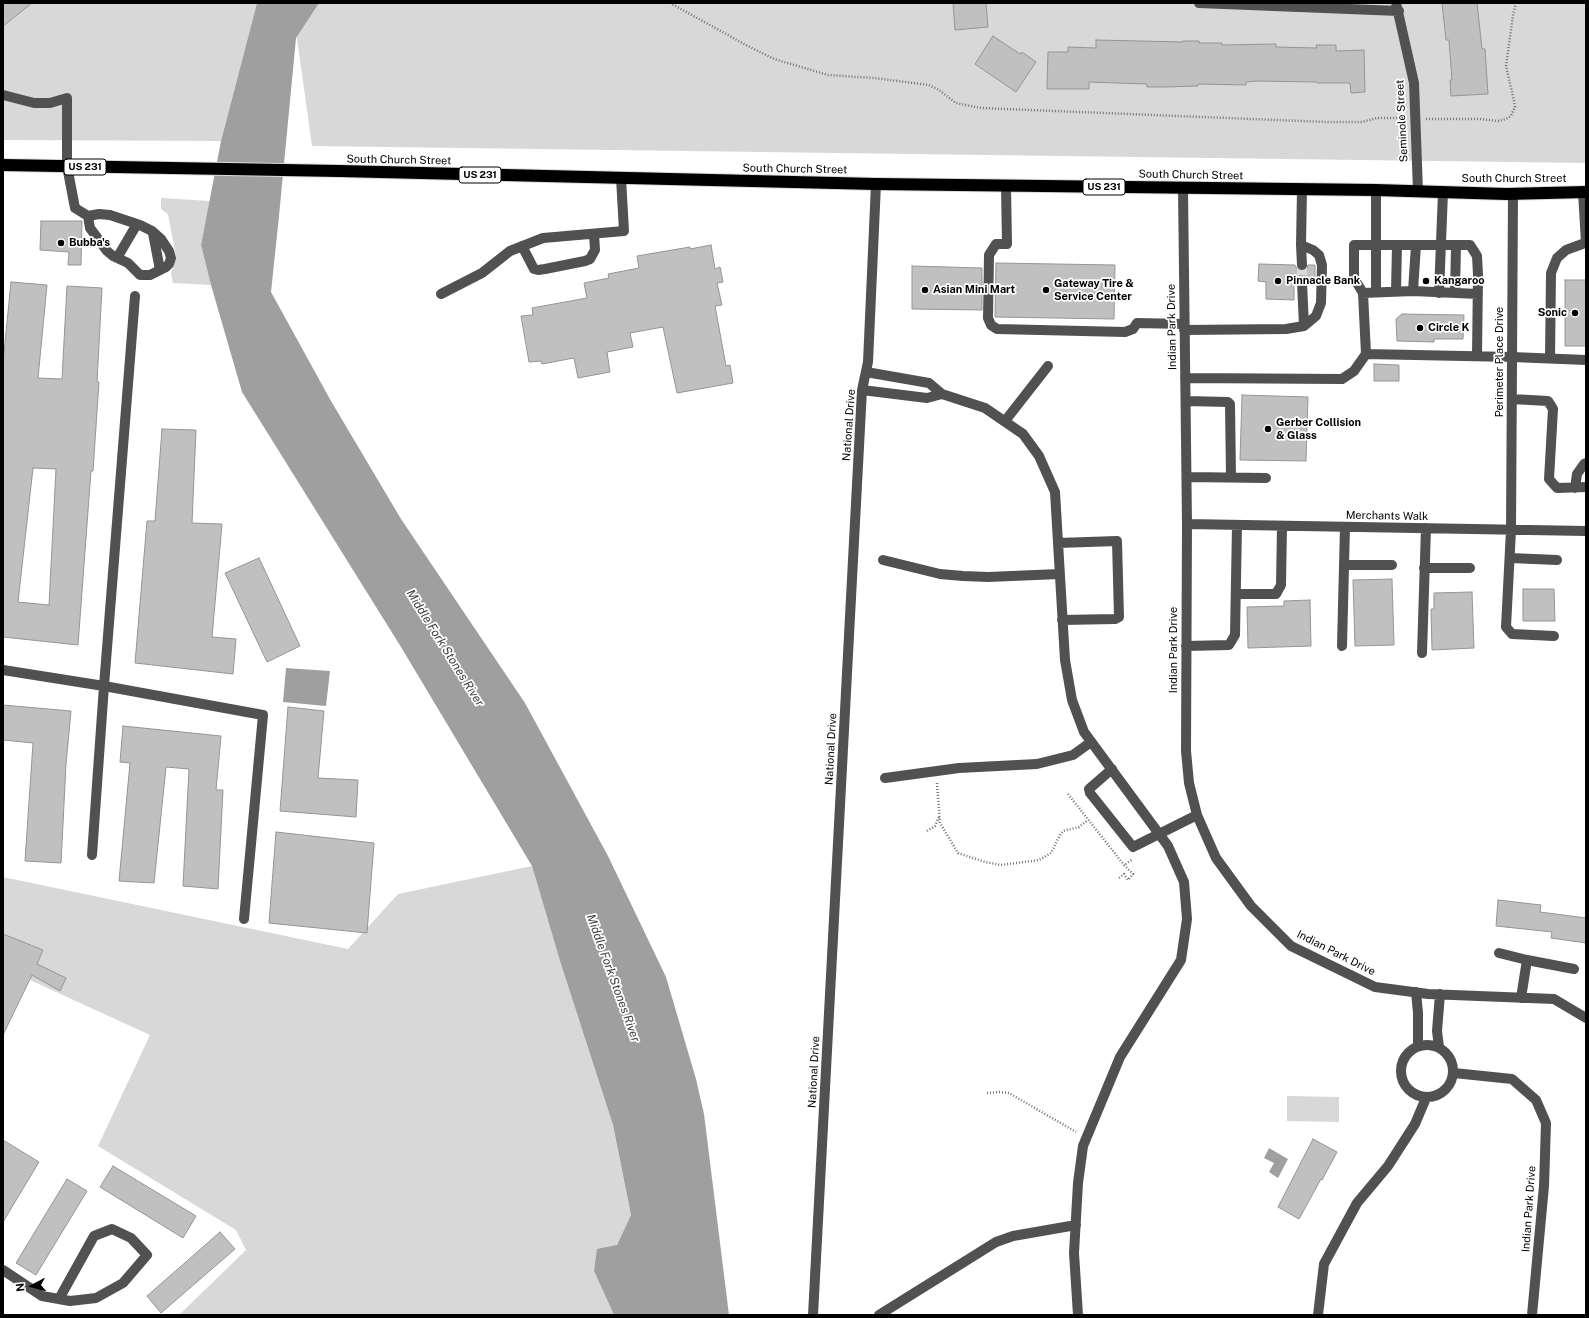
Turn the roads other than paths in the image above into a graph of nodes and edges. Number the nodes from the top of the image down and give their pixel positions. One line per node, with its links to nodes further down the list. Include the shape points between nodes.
1 (1199, 3): 2 (street)
2 (1398, 7): 12 (street, Seminole Street, via 1414,83)
3 (3, 95): 5 (street, via 34,103 50,103 67,98)
4 (3, 165): 5 (highway, South Church Street / US 231)
5 (67, 166): 6 (highway, South Church Street / US 231); 16 (street, via 75,208)
6 (621, 178): 7 (highway, South Church Street / US 231); 18 (street, via 624,231)
7 (876, 184): 8 (highway, South Church Street / US 231); 47 (street, National Drive)
8 (1006, 186): 9 (highway, South Church Street / US 231); 40 (street, via 1007,244 996,244 989,255 988,318 991,325 997,329 1125,332 1133,329 1137,323)
9 (1183, 188): 10 (highway, South Church Street / US 231); 40 (street, Indian Park Drive)
10 (1302, 189): 11 (highway, South Church Street / US 231); 20 (street)
11 (1376, 190): 12 (highway, South Church Street / US 231); 21 (street)
12 (1418, 191): 13 (highway, South Church Street / US 231)
13 (1443, 192): 15 (highway, South Church Street / US 231); 24 (street)
14 (1585, 192): 15 (highway, South Church Street / US 231); 19 (street)
15 (1513, 194): 43 (street, Perimeter Place Drive)
16 (88, 216): 17 (street, via 110,215); 27 (street, via 88,223 94,235 106,251)
17 (137, 224): 27 (street); 27 (street, via 161,239 170,256 169,264 150,275 140,275 128,263)
18 (594, 234): 26 (street, via 543,238); 26 (street, via 595,250 590,259 546,269 534,268)
19 (1586, 243): 44 (street, via 1566,250 1556,258 1551,273)
20 (1301, 245): 28 (street); 39 (street, via 1319,255 1322,265 1321,303 1316,316)
21 (1376, 245): 22 (street); 32 (street); 33 (street, via 1354,245 1354,278)
22 (1398, 245): 23 (street); 30 (street)
23 (1416, 245): 24 (street); 31 (street)
24 (1442, 245): 25 (street); 34 (street)
25 (1456, 245): 35 (street); 37 (street, via 1470,244 1477,256)
26 (522, 246): 36 (street, via 482,273)
27 (117, 258)
28 (1302, 265)
29 (1302, 282): 39 (street)
30 (1396, 291): 31 (street); 32 (street)
31 (1413, 291): 34 (street)
32 (1376, 292): 33 (street)
33 (1363, 293): 41 (street)
34 (1440, 293): 35 (street)
35 (1455, 293): 37 (street)
36 (441, 294)
37 (1478, 294): 42 (street)
38 (135, 296): 83 (street)
39 (1304, 326): 40 (street, via 1286,329)
40 (1184, 327): 48 (street, Indian Park Drive)
41 (1366, 354): 42 (street); 48 (street, via 1354,371 1342,379)
42 (1477, 356): 43 (street)
43 (1512, 357): 44 (street); 51 (street, Perimeter Place Drive)
44 (1550, 358): 45 (street)
45 (1586, 360)
46 (1048, 366): 53 (street)
47 (866, 372): 49 (street, National Drive); 50 (street, via 929,383)
48 (1185, 378): 52 (street, Indian Park Drive)
49 (862, 390): 50 (street, via 927,398); 105 (street, National Drive)
50 (942, 394): 53 (street, via 985,408)
51 (1512, 399): 59 (street, via 1548,401 1553,409 1549,479 1557,488); 65 (street, Perimeter Place Drive)
52 (1186, 401): 55 (street, Indian Park Drive); 56 (street, via 1230,404)
53 (1005, 422): 67 (street, via 1023,434 1039,456 1055,492)
54 (1586, 464): 59 (street, via 1577,474)
55 (1187, 477): 56 (street); 60 (street, Indian Park Drive)
56 (1231, 477): 57 (street)
57 (1266, 478)
58 (1586, 487): 59 (street)
59 (1575, 488)
60 (1187, 524): 61 (street, Merchants Walk); 79 (street, Indian Park Drive)
61 (1237, 525): 62 (street, Merchants Walk); 76 (street)
62 (1282, 526): 63 (street, Merchants Walk); 76 (street, via 1281,585 1276,594)
63 (1345, 527): 64 (street, Merchants Walk); 71 (street)
64 (1426, 528): 65 (street, Merchants Walk); 73 (street)
65 (1511, 530): 66 (street, Merchants Walk); 68 (street, Perimeter Place Drive)
66 (1586, 531)
67 (1058, 543): 75 (street); 77 (street, via 1117,541 1119,617)
68 (1510, 558): 70 (street); 78 (street, Perimeter Place Drive, via 1506,627 1512,634)
69 (883, 560): 75 (street, via 940,574 963,576)
70 (1557, 560)
71 (1344, 565): 72 (street); 80 (street)
72 (1392, 565)
73 (1424, 568): 74 (street); 81 (street)
74 (1470, 568)
75 (1059, 574): 77 (street)
76 (1236, 594): 79 (street, via 1235,635 1229,645)
77 (1062, 620): 84 (street, via 1064,660 1072,700 1084,732)
78 (1554, 636)
79 (1186, 646): 87 (street, Indian Park Drive, via 1186,751 1189,783)
80 (1342, 646)
81 (1422, 653)
82 (3, 670): 83 (street)
83 (104, 686): 89 (street); 90 (street, via 262,715)
84 (1091, 742): 85 (street); 86 (street, via 1073,755 1037,764 959,768)
85 (1112, 769): 88 (street); 88 (street, via 1089,789 1090,793 1133,847)
86 (885, 778)
87 (1197, 815): 88 (street); 94 (street, Indian Park Drive, via 1216,858 1251,906 1292,946 1375,987)
88 (1159, 833): 102 (street, via 1168,846 1184,882 1186,919 1181,960 1120,1057 1083,1146)
89 (92, 855)
90 (244, 920)
91 (1499, 953): 92 (street)
92 (1527, 960): 93 (street); 96 (street)
93 (1574, 969)
94 (1416, 992): 95 (street, Indian Park Drive); 98 (street)
95 (1440, 994): 96 (street, Indian Park Drive); 99 (street)
96 (1521, 998): 97 (street, Indian Park Drive, via 1554,1000)
97 (1586, 1018)
98 (1418, 1046): 99 (street, via 1428,1044); 101 (street, via 1403,1060 1402,1080 1408,1089)
99 (1439, 1047): 100 (street, via 1450,1058)
100 (1454, 1073): 101 (street, via 1445,1091); 109 (street, Indian Park Drive, via 1512,1079 1536,1100 1546,1123 1544,1186)
101 (1426, 1098): 108 (street, via 1415,1124 1388,1166 1357,1203 1324,1264)
102 (1076, 1225): 106 (street, via 1013,1236 996,1242); 107 (street, via 1074,1253)
103 (3, 1270): 104 (street, via 42,1296)
104 (59, 1299): 104 (street, via 70,1301 96,1298 123,1283 147,1255 130,1238 112,1229 94,1236)
105 (813, 1315)
106 (879, 1315)
107 (1078, 1315)
108 (1318, 1315)
109 (1532, 1315)

